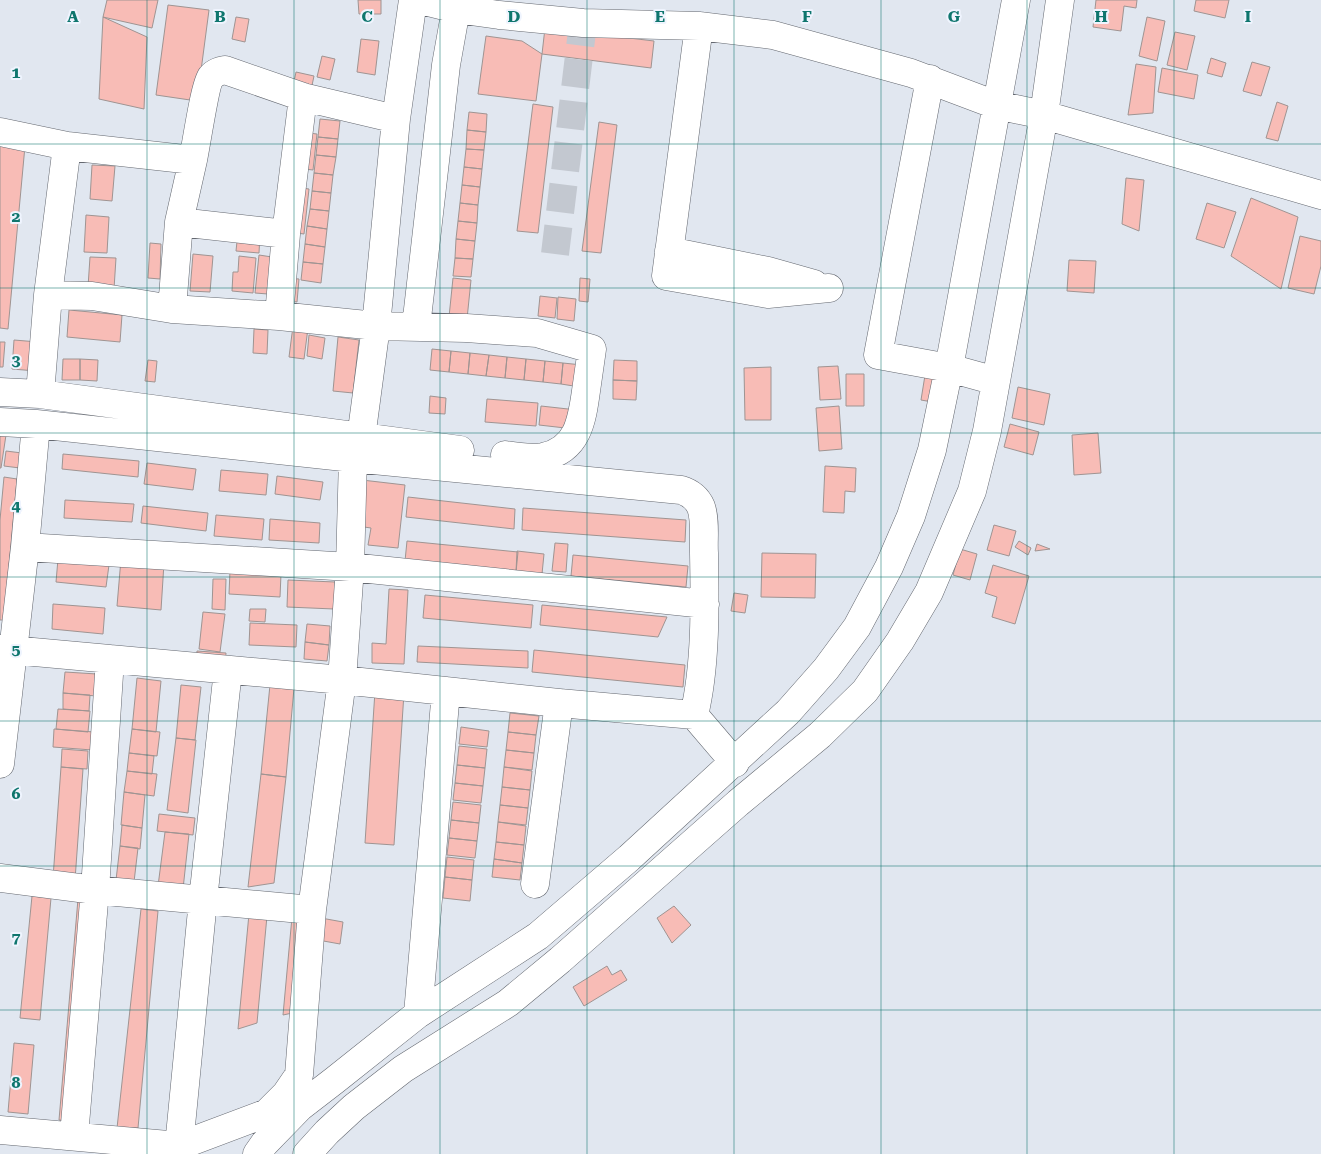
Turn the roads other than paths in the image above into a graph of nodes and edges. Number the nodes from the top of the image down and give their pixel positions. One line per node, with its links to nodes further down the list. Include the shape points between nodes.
1 (413, 0): 9 (street)
2 (420, 0): 5 (street)
3 (1016, 0): 11 (street)
4 (1060, 0): 11 (street)
5 (456, 10): 6 (street, via 574,22); 7 (street)
6 (699, 26): 8 (street, via 773,35); 19 (street)
7 (446, 65): 9 (street); 24 (street)
8 (930, 79): 11 (street); 25 (street, via 878,355)
9 (402, 90): 12 (street)
10 (303, 97): 12 (street); 15 (street, via 225,70 217,72 210,78 205,94); 18 (street)
11 (1020, 110): 16 (street); 25 (street); 25 (street)
12 (396, 119): 23 (street)
13 (0, 132): 14 (street)
14 (67, 146): 15 (street); 20 (street)
15 (193, 160): 17 (street)
16 (1321, 195)
17 (179, 222): 18 (street); 21 (street)
18 (286, 234): 22 (street)
19 (670, 251): 19 (street, via 666,276 768,294 829,288 768,271)
20 (48, 295): 21 (street, via 92,296); 27 (street)
21 (172, 309): 22 (street)
22 (279, 316): 23 (street)
23 (376, 326): 24 (street); 30 (street)
24 (416, 327): 30 (street, via 537,333 592,349 582,419 575,434 563,450 531,458)
25 (972, 374): 41 (street, via 932,450 911,516 857,627 826,670); 53 (street, via 987,431 972,491 929,592 865,691 820,735 508,1003 403,1069 354,1107)
26 (0, 392): 27 (street)
27 (40, 394): 30 (street)
28 (0, 422): 29 (street)
29 (36, 424): 30 (street); 31 (street)
30 (357, 448): 32 (street); 33 (street, via 687,492 694,496 701,508)
31 (25, 547): 32 (street); 34 (street)
32 (350, 567): 33 (street); 37 (street)
33 (705, 604): 40 (street)
34 (6, 650): 35 (street); 42 (street)
35 (110, 659): 36 (street); 45 (street)
36 (228, 670): 37 (street); 46 (street)
37 (342, 680): 38 (street); 47 (street)
38 (446, 691): 39 (street); 48 (street)
39 (559, 703): 40 (street); 44 (street)
40 (694, 715): 41 (street)
41 (735, 763): 48 (street, via 538,936)
42 (0, 764)
43 (0, 878): 45 (street)
44 (535, 884)
45 (95, 890): 46 (street); 50 (street)
46 (203, 900): 47 (street); 51 (street)
47 (312, 910): 51 (street, via 299,1075 267,1113)
48 (418, 1014): 52 (street, via 300,1107)
49 (0, 1130): 50 (street)
50 (74, 1136): 51 (street)
51 (179, 1146)
52 (256, 1154)
53 (306, 1154)

